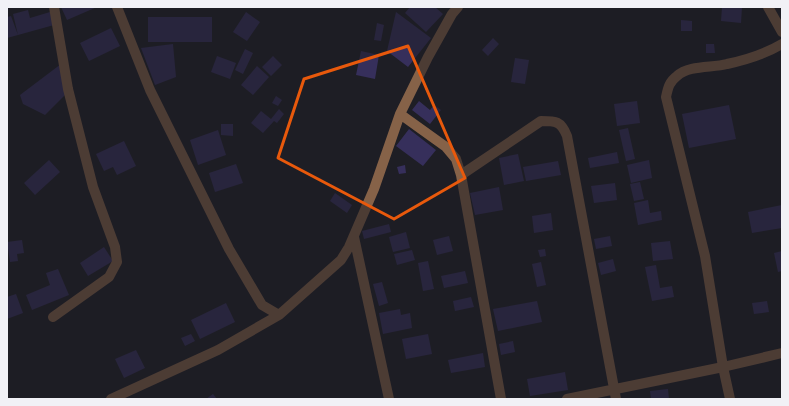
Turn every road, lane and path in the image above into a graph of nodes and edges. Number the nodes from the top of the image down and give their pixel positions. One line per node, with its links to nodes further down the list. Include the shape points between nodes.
1 (54, 7): 11 (street, via 68,89 93,187 118,262 109,277)
2 (118, 7): 10 (street, via 150,90 229,249 262,305)
3 (458, 7): 7 (street, via 428,57)
4 (768, 7): 5 (street)
5 (782, 32)
6 (782, 44): 13 (street, via 767,52 727,64 687,70 677,75 669,84 666,97 705,256)
7 (400, 114): 8 (street, via 446,147 456,159); 9 (street, via 374,190)
8 (461, 174): 14 (street, via 541,121 554,121 562,126 567,136); 17 (street)
9 (354, 237): 10 (street, via 342,260); 16 (street)
10 (279, 315): 15 (street, via 218,350)
11 (53, 317)
12 (782, 353): 13 (street)
13 (723, 367): 14 (street); 19 (street)
14 (615, 394): 18 (street)
15 (111, 399)
16 (389, 399)
17 (501, 399)
18 (567, 399)
19 (730, 399)

